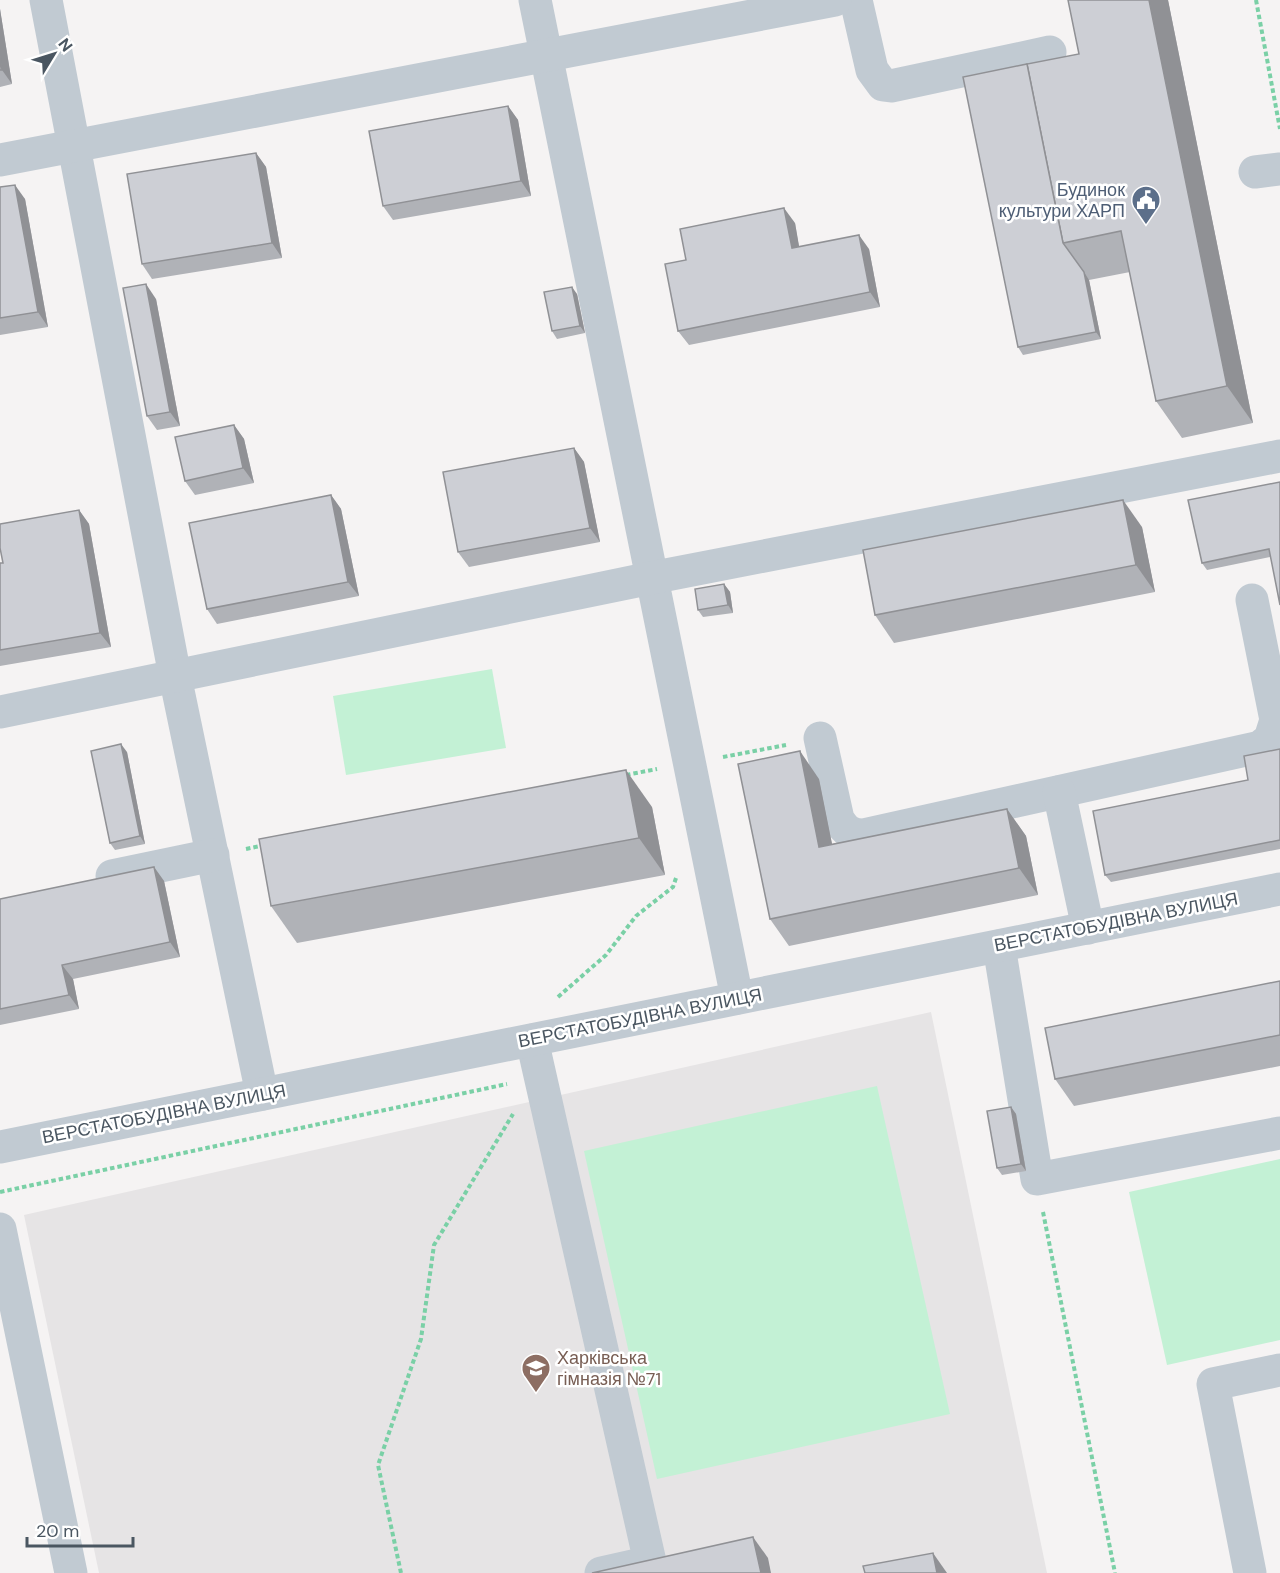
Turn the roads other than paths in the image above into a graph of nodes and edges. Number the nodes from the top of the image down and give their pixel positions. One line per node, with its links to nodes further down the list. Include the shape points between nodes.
1 (45, 0): 9 (street)
2 (536, 0): 18 (street)
3 (835, 0): 6 (street)
4 (856, 0): 5 (street, via 872,70 883,85)
5 (1050, 52)
6 (0, 160)
7 (1280, 456): 9 (street, via 661,576)
8 (1252, 600): 12 (street, via 1276,720 1270,739 1260,747)
9 (175, 676): 10 (street); 13 (street)
10 (0, 712)
11 (820, 738): 12 (street, via 838,819 854,835)
12 (1059, 792): 16 (street)
13 (213, 855): 14 (street); 20 (street)
14 (78, 883)
15 (1280, 889): 16 (street, ВЕРСТАТОБУДІВНА ВУЛИЦЯ)
16 (1088, 928): 17 (street, ВЕРСТАТОБУДІВНА ВУЛИЦЯ)
17 (999, 946): 18 (street, ВЕРСТАТОБУДІВНА ВУЛИЦЯ); 21 (street, via 1037,1179)
18 (737, 998): 19 (street, ВЕРСТАТОБУДІВНА ВУЛИЦЯ)
19 (532, 1040): 20 (street, ВЕРСТАТОБУДІВНА ВУЛИЦЯ); 26 (street, via 650,1562)
20 (262, 1094): 22 (street, ВЕРСТАТОБУДІВНА ВУЛИЦЯ)
21 (1280, 1133)
22 (0, 1147)
23 (0, 1229): 25 (street)
24 (1280, 1370): 27 (street, via 1214,1384)
25 (71, 1573)
26 (601, 1573)
27 (1251, 1573)

